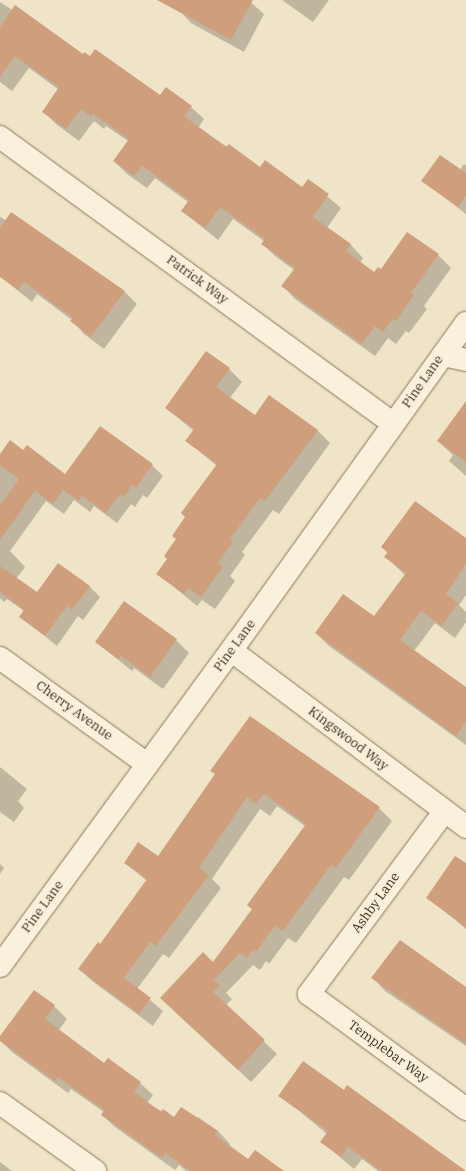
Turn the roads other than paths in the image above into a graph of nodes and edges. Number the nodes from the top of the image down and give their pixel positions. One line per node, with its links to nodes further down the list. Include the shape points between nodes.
1 (0, 136): 5 (street, Patrick Way)
2 (466, 323): 3 (street, Pine Lane)
3 (443, 355): 4 (street); 5 (street, Pine Lane)
4 (466, 360)
5 (394, 424): 6 (street, Pine Lane)
6 (232, 651): 8 (street, Pine Lane); 9 (street, Kingswood Way)
7 (0, 658): 8 (street, Cherry Avenue)
8 (147, 764): 11 (street, Pine Lane)
9 (444, 812): 10 (street, Kingswood Way); 12 (street, Ashby Lane)
10 (466, 827)
11 (0, 966)
12 (309, 994): 14 (street, Templebar Way)
13 (0, 1103): 15 (street)
14 (466, 1109)
15 (95, 1171)

